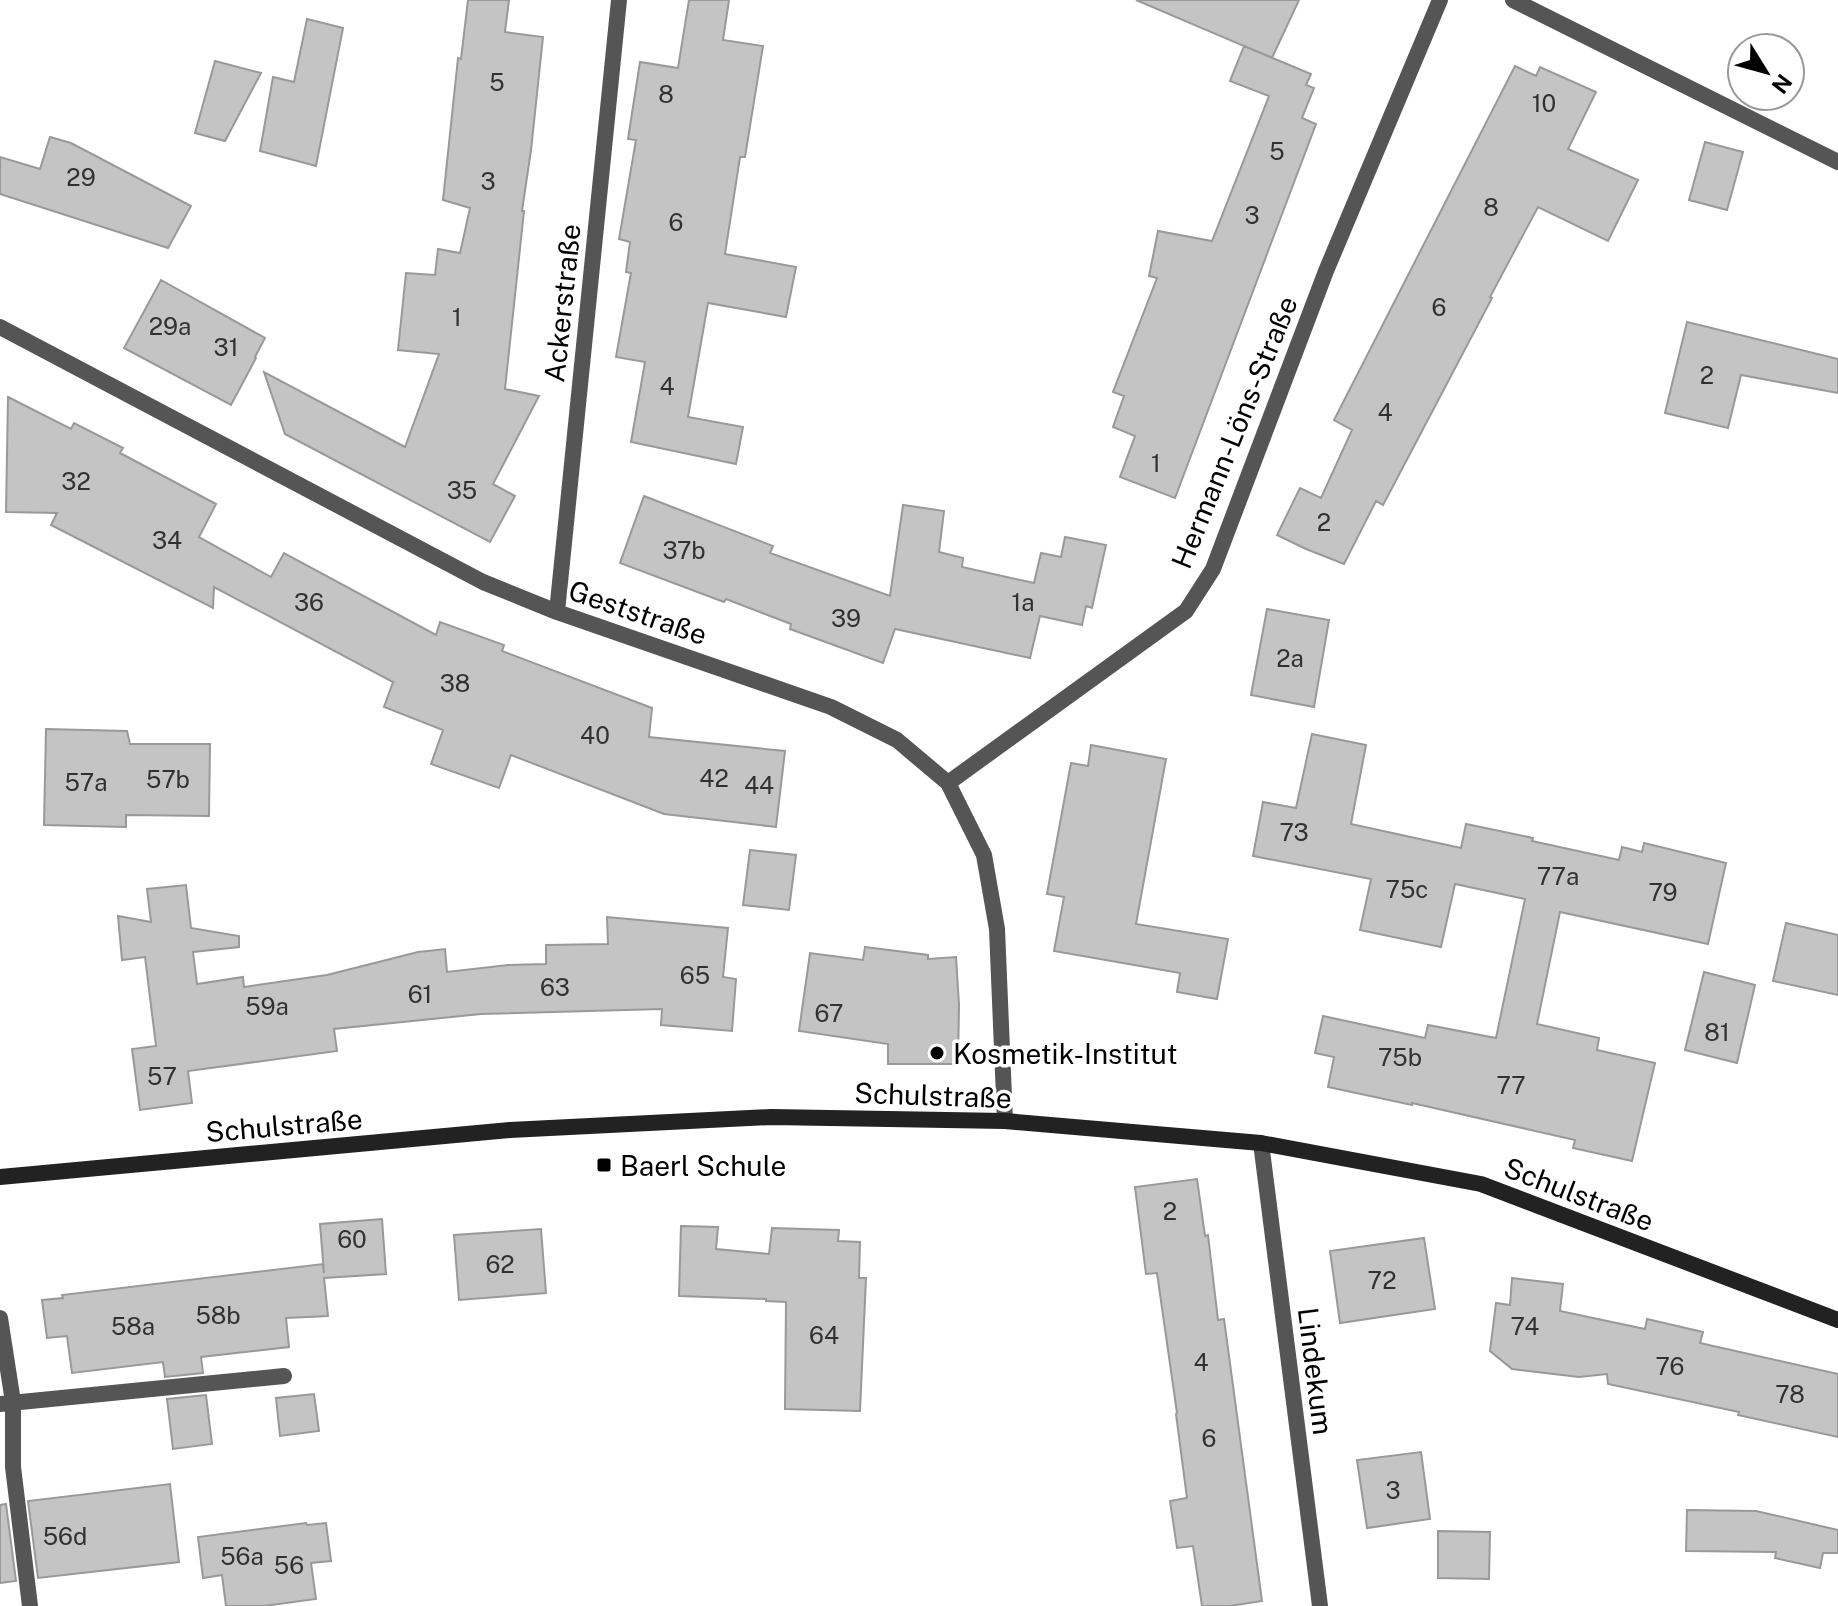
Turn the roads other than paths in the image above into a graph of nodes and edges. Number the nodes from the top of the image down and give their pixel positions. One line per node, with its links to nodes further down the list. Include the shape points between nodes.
1 (619, 0): 6 (street, Ackerstraße)
2 (1440, 0): 7 (street, Hermann-Löns-Straße, via 1326,271 1213,569 1186,611)
3 (1513, 0): 4 (street)
4 (1838, 162)
5 (0, 327): 6 (street, Geststraße, via 483,582)
6 (557, 612): 7 (street, Geststraße, via 831,707 897,740)
7 (948, 783): 8 (street, Geststraße, via 984,855 997,929)
8 (1005, 1121): 9 (street, Schulstraße); 10 (street, Schulstraße, via 771,1117 510,1130)
9 (1261, 1143): 12 (street, Schulstraße, via 1481,1184); 16 (street, Lindekum)
10 (0, 1177)
11 (0, 1318): 14 (street)
12 (1838, 1320)
13 (284, 1376): 14 (street)
14 (6, 1403): 15 (street)
15 (30, 1606)
16 (1320, 1606)

